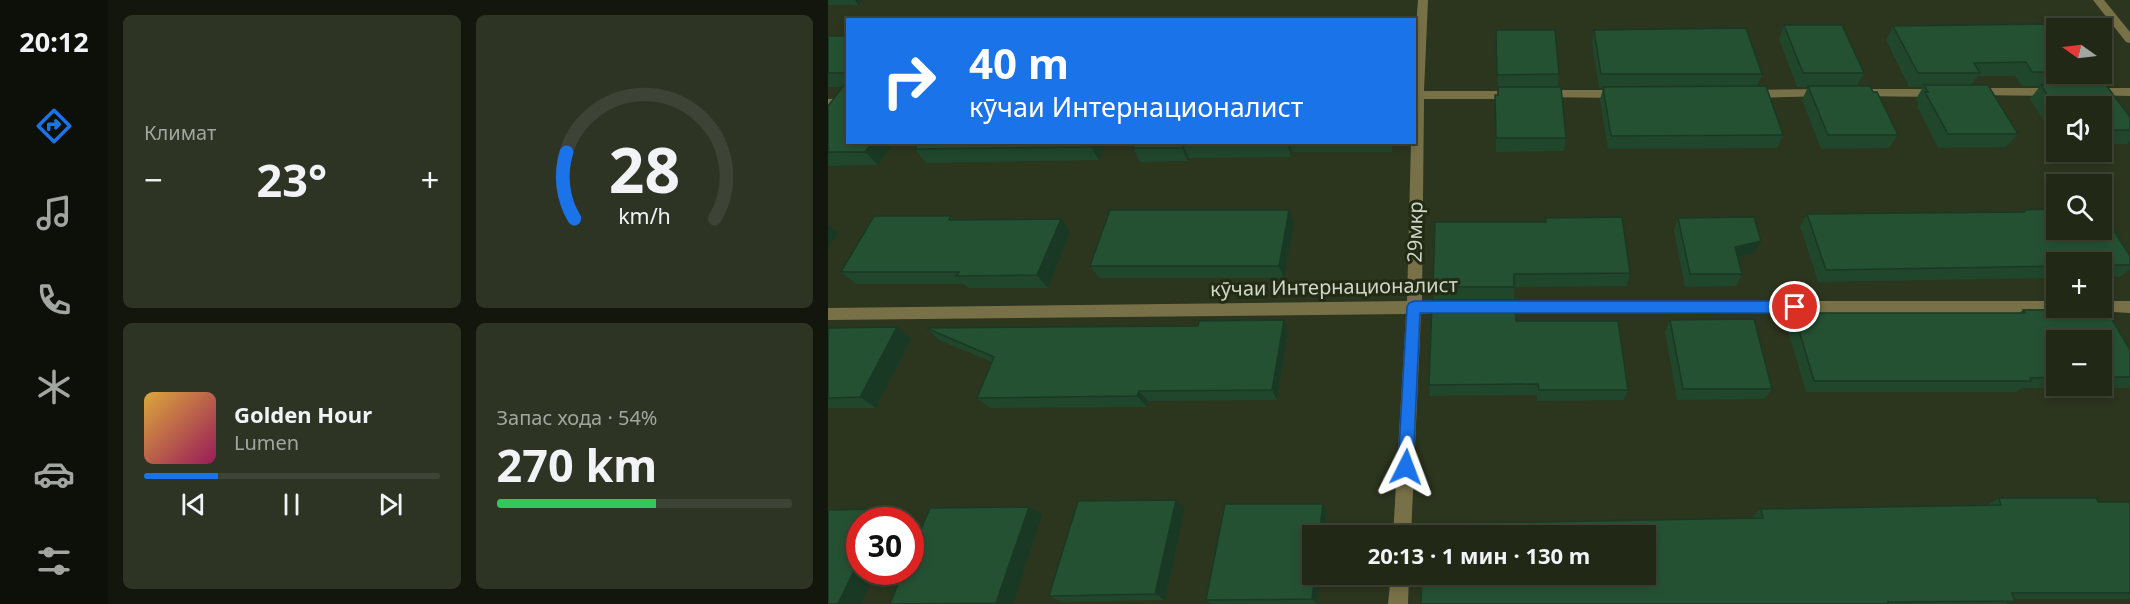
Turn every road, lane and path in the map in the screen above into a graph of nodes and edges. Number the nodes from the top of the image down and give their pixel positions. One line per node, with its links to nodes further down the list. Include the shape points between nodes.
1 (1423, 0): 7 (street, 29мкр)
2 (2098, 0): 3 (street)
3 (2130, 39)
4 (2130, 92): 6 (street)
5 (1632, 94): 7 (street)
6 (1738, 94)
7 (1416, 95)
8 (846, 102): 9 (street)
9 (828, 103)
10 (1416, 144): 11 (street, 29мкр)
11 (1414, 307): 12 (street, кӯчаи Интернационалист); 17 (street, кӯчаи Интернационалист); 18 (street, 29мкр)
12 (1461, 307)
13 (1485, 307): 14 (street, кӯчаи Интернационалист)
14 (2046, 307)
15 (2112, 307): 16 (street)
16 (2130, 307)
17 (828, 315)
18 (1403, 525)
19 (1399, 585): 20 (street)
20 (1398, 604)

